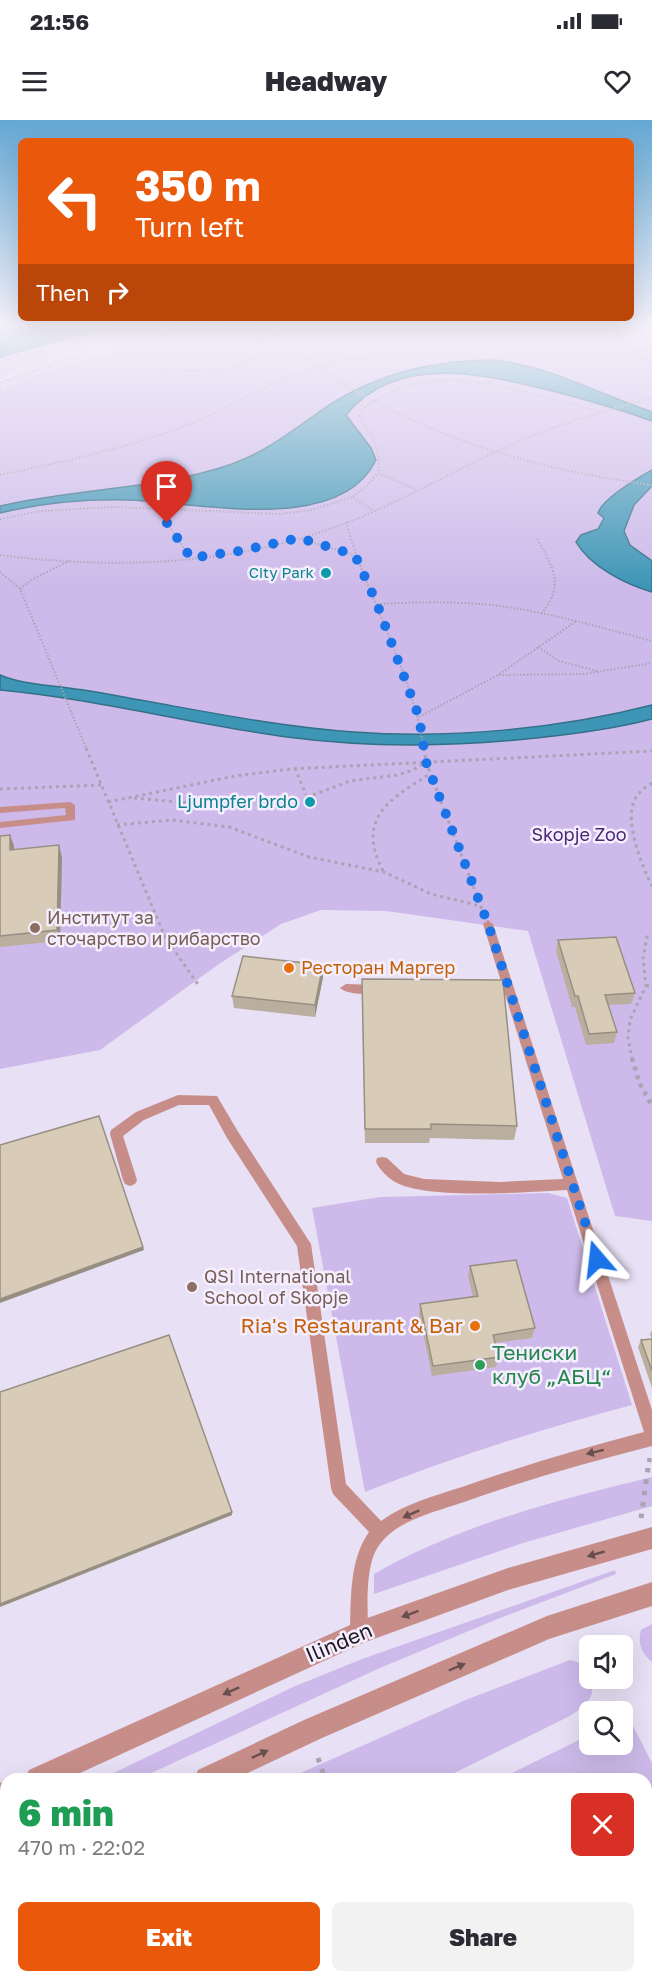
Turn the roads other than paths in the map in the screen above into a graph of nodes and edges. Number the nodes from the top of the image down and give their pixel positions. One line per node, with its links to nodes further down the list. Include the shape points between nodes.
1 (0, 810): 2 (lane, via 70,806 71,818)
2 (0, 825)
3 (488, 924): 8 (lane, via 503,989)
4 (346, 988): 5 (lane)
5 (393, 988)
6 (382, 1162): 8 (lane, via 400,1178 424,1185 500,1188)
7 (130, 1180): 10 (lane, via 116,1134 140,1116 178,1100 213,1100 304,1244 339,1488)
8 (573, 1184): 9 (lane)
9 (652, 1436): 10 (lane, one-way to 10, via 511,1477 409,1514)
10 (380, 1531): 13 (lane, via 365,1554)
11 (645, 1540): 13 (street, Ilinden, one-way to 13, via 508,1579)
12 (652, 1594): 15 (street, one-way to 12, via 547,1628)
13 (359, 1633): 14 (street, Ilinden, one-way to 14)
14 (51, 1773)
15 (220, 1773)

